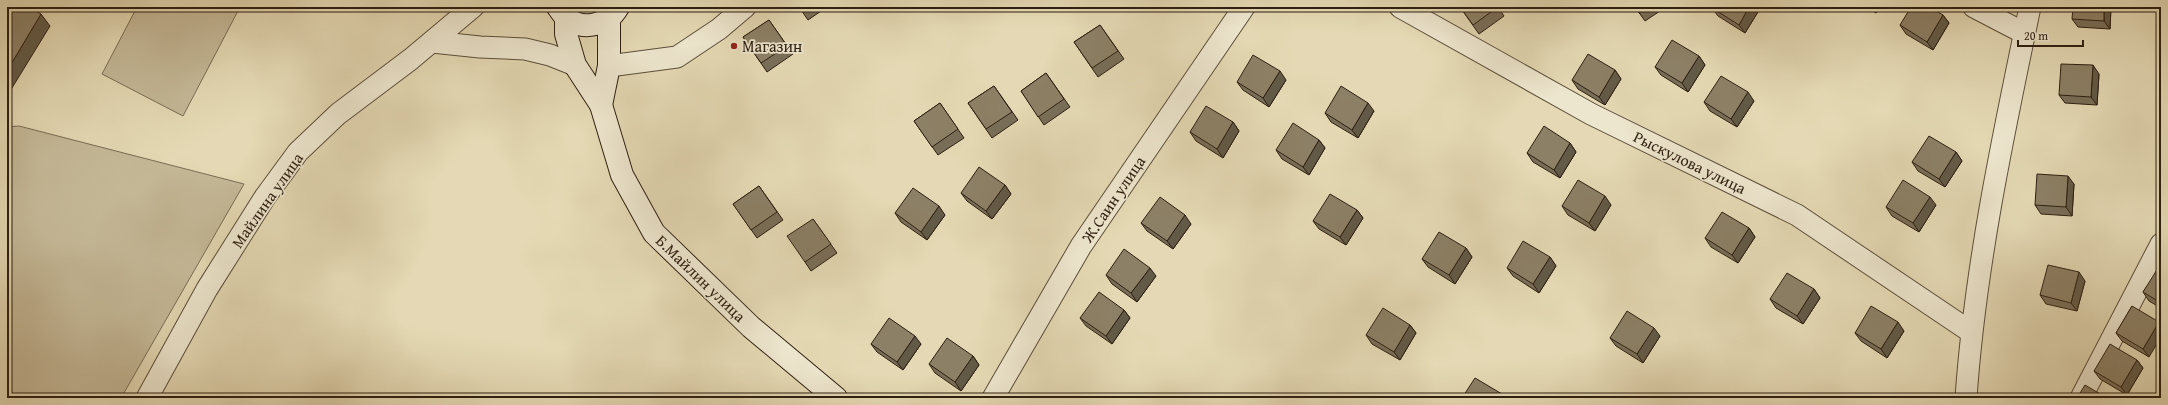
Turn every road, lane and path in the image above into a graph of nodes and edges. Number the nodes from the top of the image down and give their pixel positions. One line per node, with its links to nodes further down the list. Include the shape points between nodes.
1 (473, 7): 10 (street, Майлина улица)
2 (745, 7): 12 (street, via 718,29 677,56)
3 (1244, 7): 19 (street, Ж.Саин улица, via 1081,246)
4 (1400, 7): 15 (street, Рыскулова улица, via 1592,114 1797,215)
5 (1974, 7): 9 (street)
6 (2030, 7): 9 (street)
7 (562, 12): 8 (street, via 579,25 594,25); 11 (street, Б.Майлин улица)
8 (614, 13): 12 (street, Б.Майлин улица)
9 (2024, 33): 15 (street)
10 (432, 42): 11 (street, via 525,48); 16 (street, Майлина улица, via 338,114 298,152 265,197 207,289)
11 (575, 65): 13 (street, Б.Майлин улица)
12 (610, 66): 13 (street, Б.Майлин улица)
13 (601, 105): 18 (street, Б.Майлин улица, via 622,175 654,233 752,327)
14 (2161, 244): 21 (street)
15 (1971, 332): 20 (street)
16 (157, 389): 17 (street, Майлина улица)
17 (147, 398)
18 (836, 398)
19 (992, 398)
20 (1966, 398)
21 (2081, 398)

